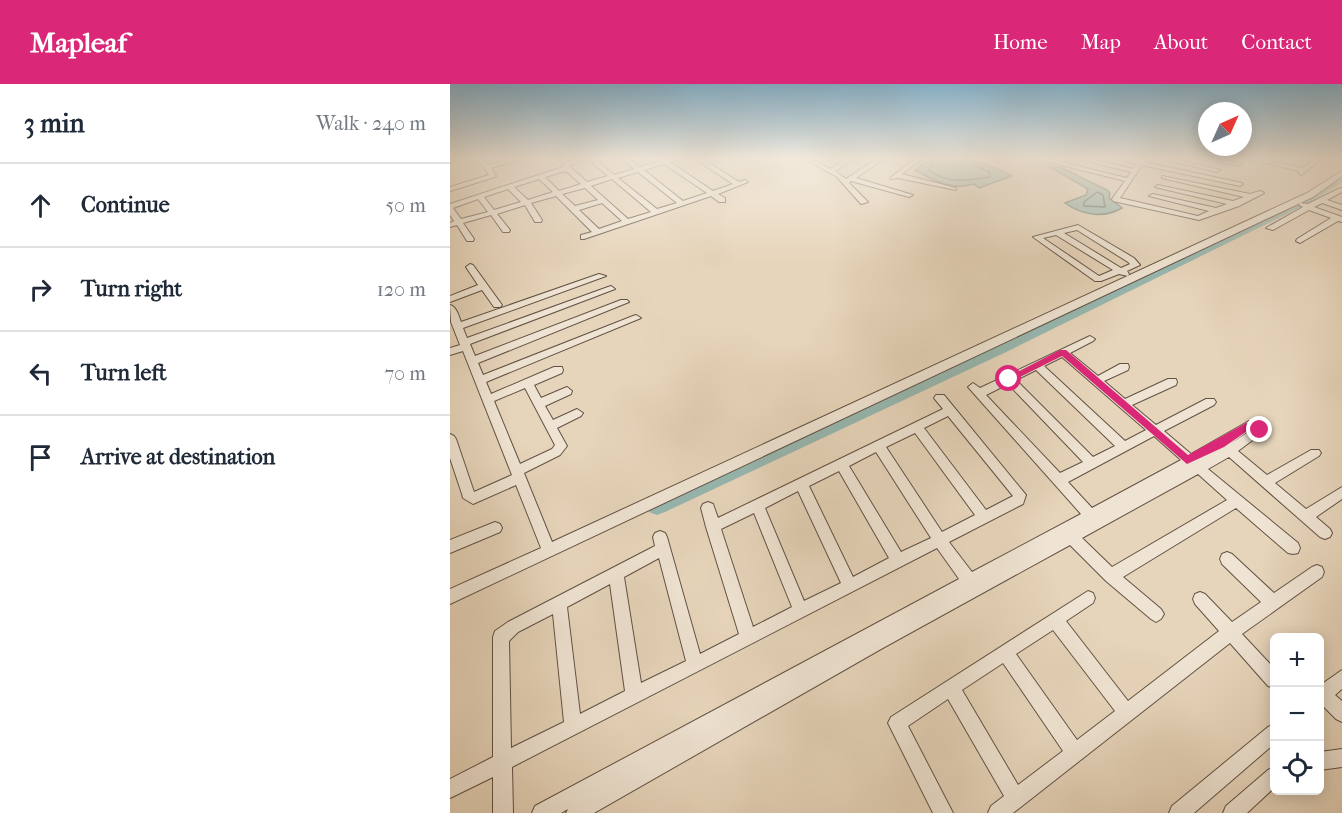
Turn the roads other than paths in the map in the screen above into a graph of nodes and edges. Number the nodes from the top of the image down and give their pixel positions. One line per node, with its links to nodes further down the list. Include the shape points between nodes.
1 (489, 193): 20 (street)
2 (516, 193): 26 (street)
3 (560, 193): 18 (street)
4 (596, 193): 23 (street)
5 (633, 193): 37 (street)
6 (669, 193): 27 (street)
7 (712, 193): 24 (street); 27 (street)
8 (861, 193): 9 (street, via 868,199)
9 (876, 193)
10 (902, 193): 19 (street)
11 (1120, 193): 30 (street, via 1116,198)
12 (1155, 193): 21 (street)
13 (1186, 193): 29 (street)
14 (1234, 193): 22 (street)
15 (1260, 193): 22 (street)
16 (1312, 193): 28 (street)
17 (1338, 193): 25 (street)
18 (557, 194): 26 (street); 34 (street)
19 (909, 195)
20 (479, 196): 31 (street); 36 (street)
21 (1153, 196): 30 (street); 35 (street)
22 (1252, 197): 29 (street)
23 (604, 200): 34 (street); 40 (street)
24 (722, 200)
25 (1321, 200): 32 (street); 33 (street)
26 (527, 203): 36 (street); 39 (street)
27 (682, 203): 37 (street)
28 (1296, 203): 32 (street); 52 (street)
29 (1236, 204): 35 (street)
30 (1147, 206): 35 (street, via 1198,218)
31 (450, 208): 41 (street)
32 (1309, 208): 38 (street); 42 (street)
33 (1342, 208)
34 (574, 209): 44 (street)
35 (1218, 211)
36 (492, 212): 41 (street); 43 (street)
37 (656, 212): 40 (street)
38 (1340, 219): 48 (street)
39 (538, 220)
40 (627, 222): 44 (street)
41 (454, 224): 47 (street)
42 (1270, 228)
43 (506, 230)
44 (597, 232): 46 (street)
45 (1057, 232): 50 (street); 50 (street, via 1079,228 1135,264); 50 (street, via 1037,237 1098,279)
46 (584, 237)
47 (470, 239)
48 (1300, 241)
49 (470, 267): 53 (street)
50 (1121, 272): 52 (street)
51 (602, 276): 60 (street)
52 (1132, 278): 110 (street)
53 (484, 286): 55 (street); 57 (street)
54 (611, 289): 60 (street)
55 (450, 298)
56 (624, 302): 64 (street)
57 (497, 304)
58 (450, 309): 60 (street)
59 (636, 318): 69 (street)
60 (459, 331): 62 (street); 64 (street)
61 (1090, 339): 63 (street)
62 (450, 352)
63 (1063, 352): 65 (street); 70 (street)
64 (472, 360): 69 (street)
65 (1037, 365): 68 (street); 86 (street)
66 (1124, 367): 70 (street)
67 (558, 370): 72 (street)
68 (1009, 379): 89 (street); 93 (street, via 976,390)
69 (481, 380): 75 (street)
70 (1096, 381): 78 (street)
71 (1172, 382): 78 (street)
72 (528, 383): 75 (street); 77 (street)
73 (567, 391): 77 (street)
74 (940, 398): 79 (street)
75 (489, 399): 92 (street)
76 (1210, 402): 83 (street)
77 (539, 404): 81 (street)
78 (1123, 404): 83 (street)
79 (950, 410): 82 (street); 101 (street, via 1020,496)
80 (576, 413): 81 (street)
81 (550, 426): 92 (street, via 560,450)
82 (916, 426): 85 (street); 101 (street)
83 (1154, 431): 86 (street); 91 (street)
84 (450, 439): 88 (street)
85 (878, 445): 90 (street); 107 (street)
86 (1124, 447): 89 (street)
87 (1315, 453): 94 (street)
88 (454, 457): 92 (street, via 473,498)
89 (1092, 463): 93 (street)
90 (842, 464): 95 (street); 112 (street)
91 (1192, 464): 94 (street, via 1225,448); 97 (street); 102 (street)
92 (519, 474): 110 (street)
93 (1059, 480): 102 (street)
94 (1266, 482): 100 (street)
95 (801, 483): 98 (street); 117 (street)
96 (1342, 492): 100 (street)
97 (1236, 501): 109 (street); 115 (street)
98 (757, 504): 103 (street); 123 (street)
99 (708, 508): 103 (street)
100 (1306, 516): 105 (street)
101 (984, 517): 107 (street)
102 (1093, 518): 106 (street); 116 (street)
103 (714, 526): 127 (street)
104 (495, 528): 108 (street)
105 (1326, 533)
106 (1071, 537): 115 (street); 116 (street)
107 (939, 540): 112 (street); 116 (street)
108 (450, 547)
109 (1293, 548)
110 (549, 551): 118 (street)
111 (1227, 558): 121 (street)
112 (897, 560): 117 (street)
113 (1317, 572): 121 (street)
114 (616, 575): 122 (street); 129 (street, via 662,543); 134 (street)
115 (1111, 576): 124 (street)
116 (972, 584): 136 (street)
117 (849, 585): 123 (street)
118 (450, 597)
119 (1088, 598): 125 (street)
120 (1200, 599): 126 (street)
121 (1273, 603): 126 (street)
122 (559, 604): 139 (street); 144 (street, via 513,627 500,640)
123 (800, 609): 127 (street)
124 (1156, 614)
125 (1055, 620): 128 (street); 137 (street)
126 (1231, 632): 130 (street); 137 (street)
127 (748, 637): 129 (street)
128 (1005, 652): 132 (street); 141 (street)
129 (695, 665): 134 (street)
130 (1270, 675)
131 (1342, 678): 133 (street)
132 (951, 688): 147 (street); 151 (street, via 897,723)
133 (1324, 691)
134 (634, 695): 139 (street)
135 (1324, 696): 138 (street)
136 (755, 704): 149 (street); 150 (street)
137 (1127, 713): 141 (street)
138 (1342, 713)
139 (573, 724): 144 (street)
140 (1270, 737): 153 (street)
141 (1075, 753): 147 (street)
142 (1342, 758): 143 (street)
143 (1324, 760)
144 (503, 763): 146 (street); 148 (street)
145 (1270, 780): 154 (street)
146 (450, 789)
147 (1016, 799): 152 (street)
148 (503, 813)
149 (542, 813)
150 (576, 813)
151 (943, 813)
152 (998, 813)
153 (1179, 813)
154 (1233, 813)

